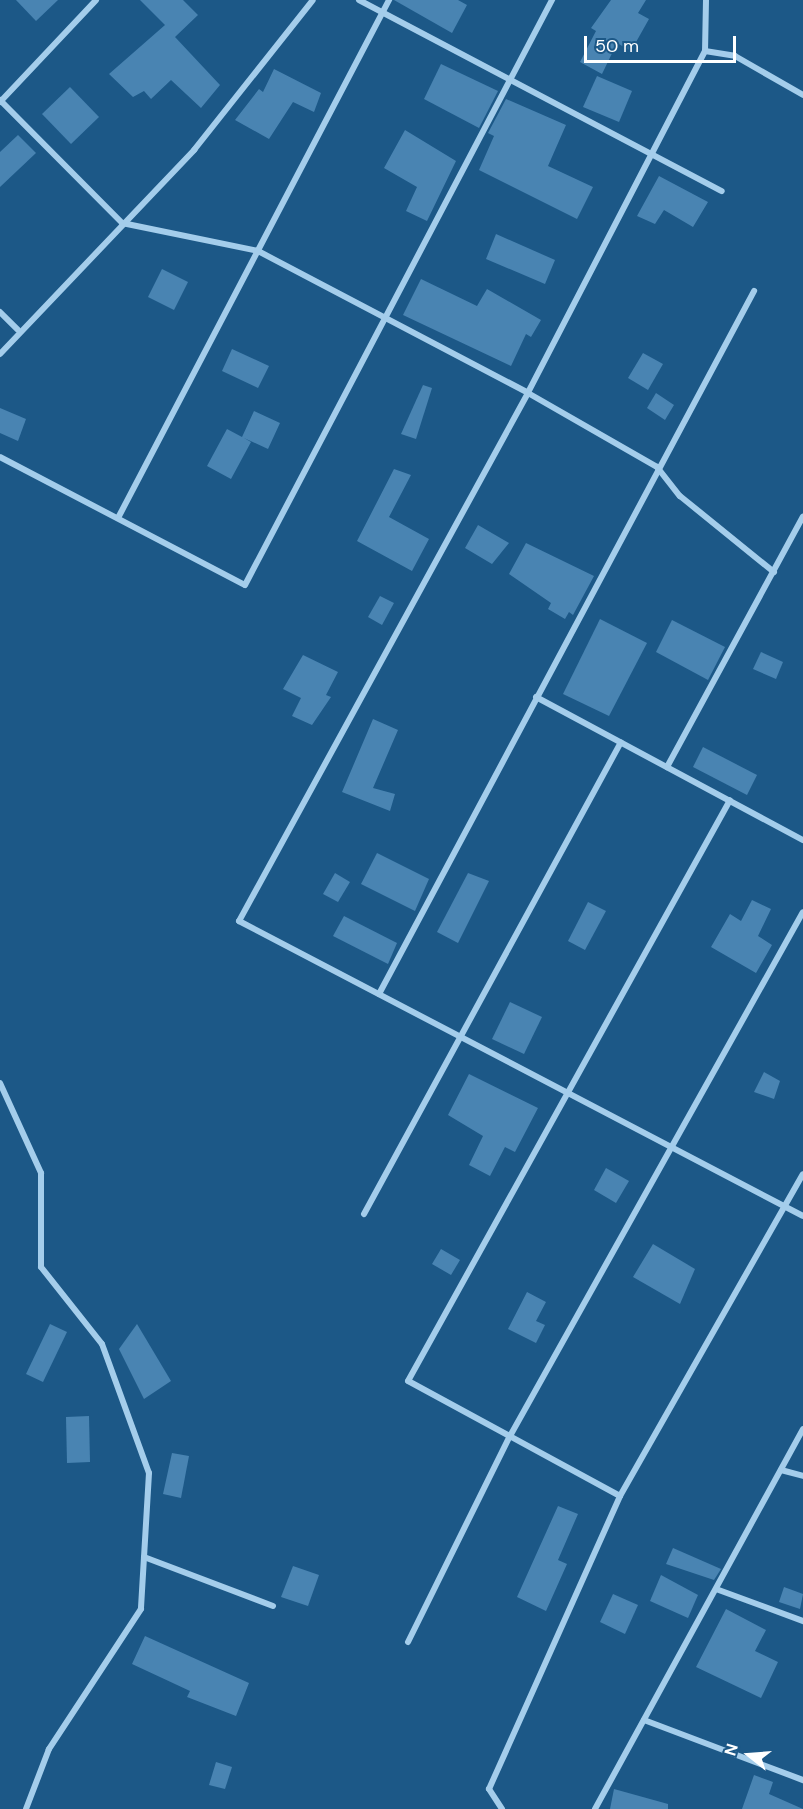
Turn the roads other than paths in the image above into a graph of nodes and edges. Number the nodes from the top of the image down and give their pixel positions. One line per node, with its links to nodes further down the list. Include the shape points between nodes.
1 (96, 0): 11 (street)
2 (313, 0): 14 (street, via 194,150)
3 (358, 0): 7 (street)
4 (389, 0): 7 (street)
5 (552, 0): 9 (street)
6 (706, 0): 8 (street)
7 (383, 13): 9 (street); 15 (street)
8 (705, 51): 10 (street, via 735,56); 12 (street)
9 (511, 79): 12 (street); 18 (street)
10 (803, 95)
11 (0, 101): 14 (street)
12 (649, 152): 13 (street); 21 (street)
13 (722, 191)
14 (122, 223): 15 (street); 19 (street)
15 (258, 251): 18 (street); 25 (street)
16 (754, 291): 23 (street)
17 (0, 312): 19 (street)
18 (385, 318): 21 (street); 25 (street, via 246,585)
19 (18, 330): 20 (street)
20 (0, 354)
21 (528, 393): 23 (street); 33 (street, via 239,921)
22 (0, 457): 25 (street)
23 (657, 467): 26 (street, via 680,496); 27 (street)
24 (803, 516): 26 (street)
25 (118, 518)
26 (774, 572): 29 (street)
27 (536, 697): 28 (street); 33 (street)
28 (621, 742): 29 (street); 34 (street)
29 (667, 767): 30 (street)
30 (730, 800): 31 (street); 36 (street)
31 (803, 840)
32 (803, 912): 37 (street)
33 (379, 994): 34 (street)
34 (461, 1037): 36 (street); 40 (street)
35 (0, 1083): 47 (street, via 41,1173 42,1267 102,1344 149,1473)
36 (568, 1093): 37 (street); 43 (street, via 408,1381)
37 (672, 1147): 39 (street); 43 (street)
38 (803, 1174): 39 (street)
39 (785, 1206): 41 (street); 46 (street)
40 (364, 1214)
41 (803, 1216)
42 (803, 1429): 44 (street)
43 (510, 1436): 46 (street); 51 (street)
44 (780, 1470): 45 (street); 48 (street)
45 (803, 1476)
46 (620, 1496): 55 (street, via 489,1789)
47 (144, 1557): 49 (street); 54 (street, via 141,1609 49,1749)
48 (716, 1589): 50 (street); 52 (street)
49 (273, 1606)
50 (803, 1621)
51 (408, 1642)
52 (644, 1720): 53 (street); 56 (street)
53 (803, 1780)
54 (26, 1809)
55 (502, 1809)
56 (595, 1809)

